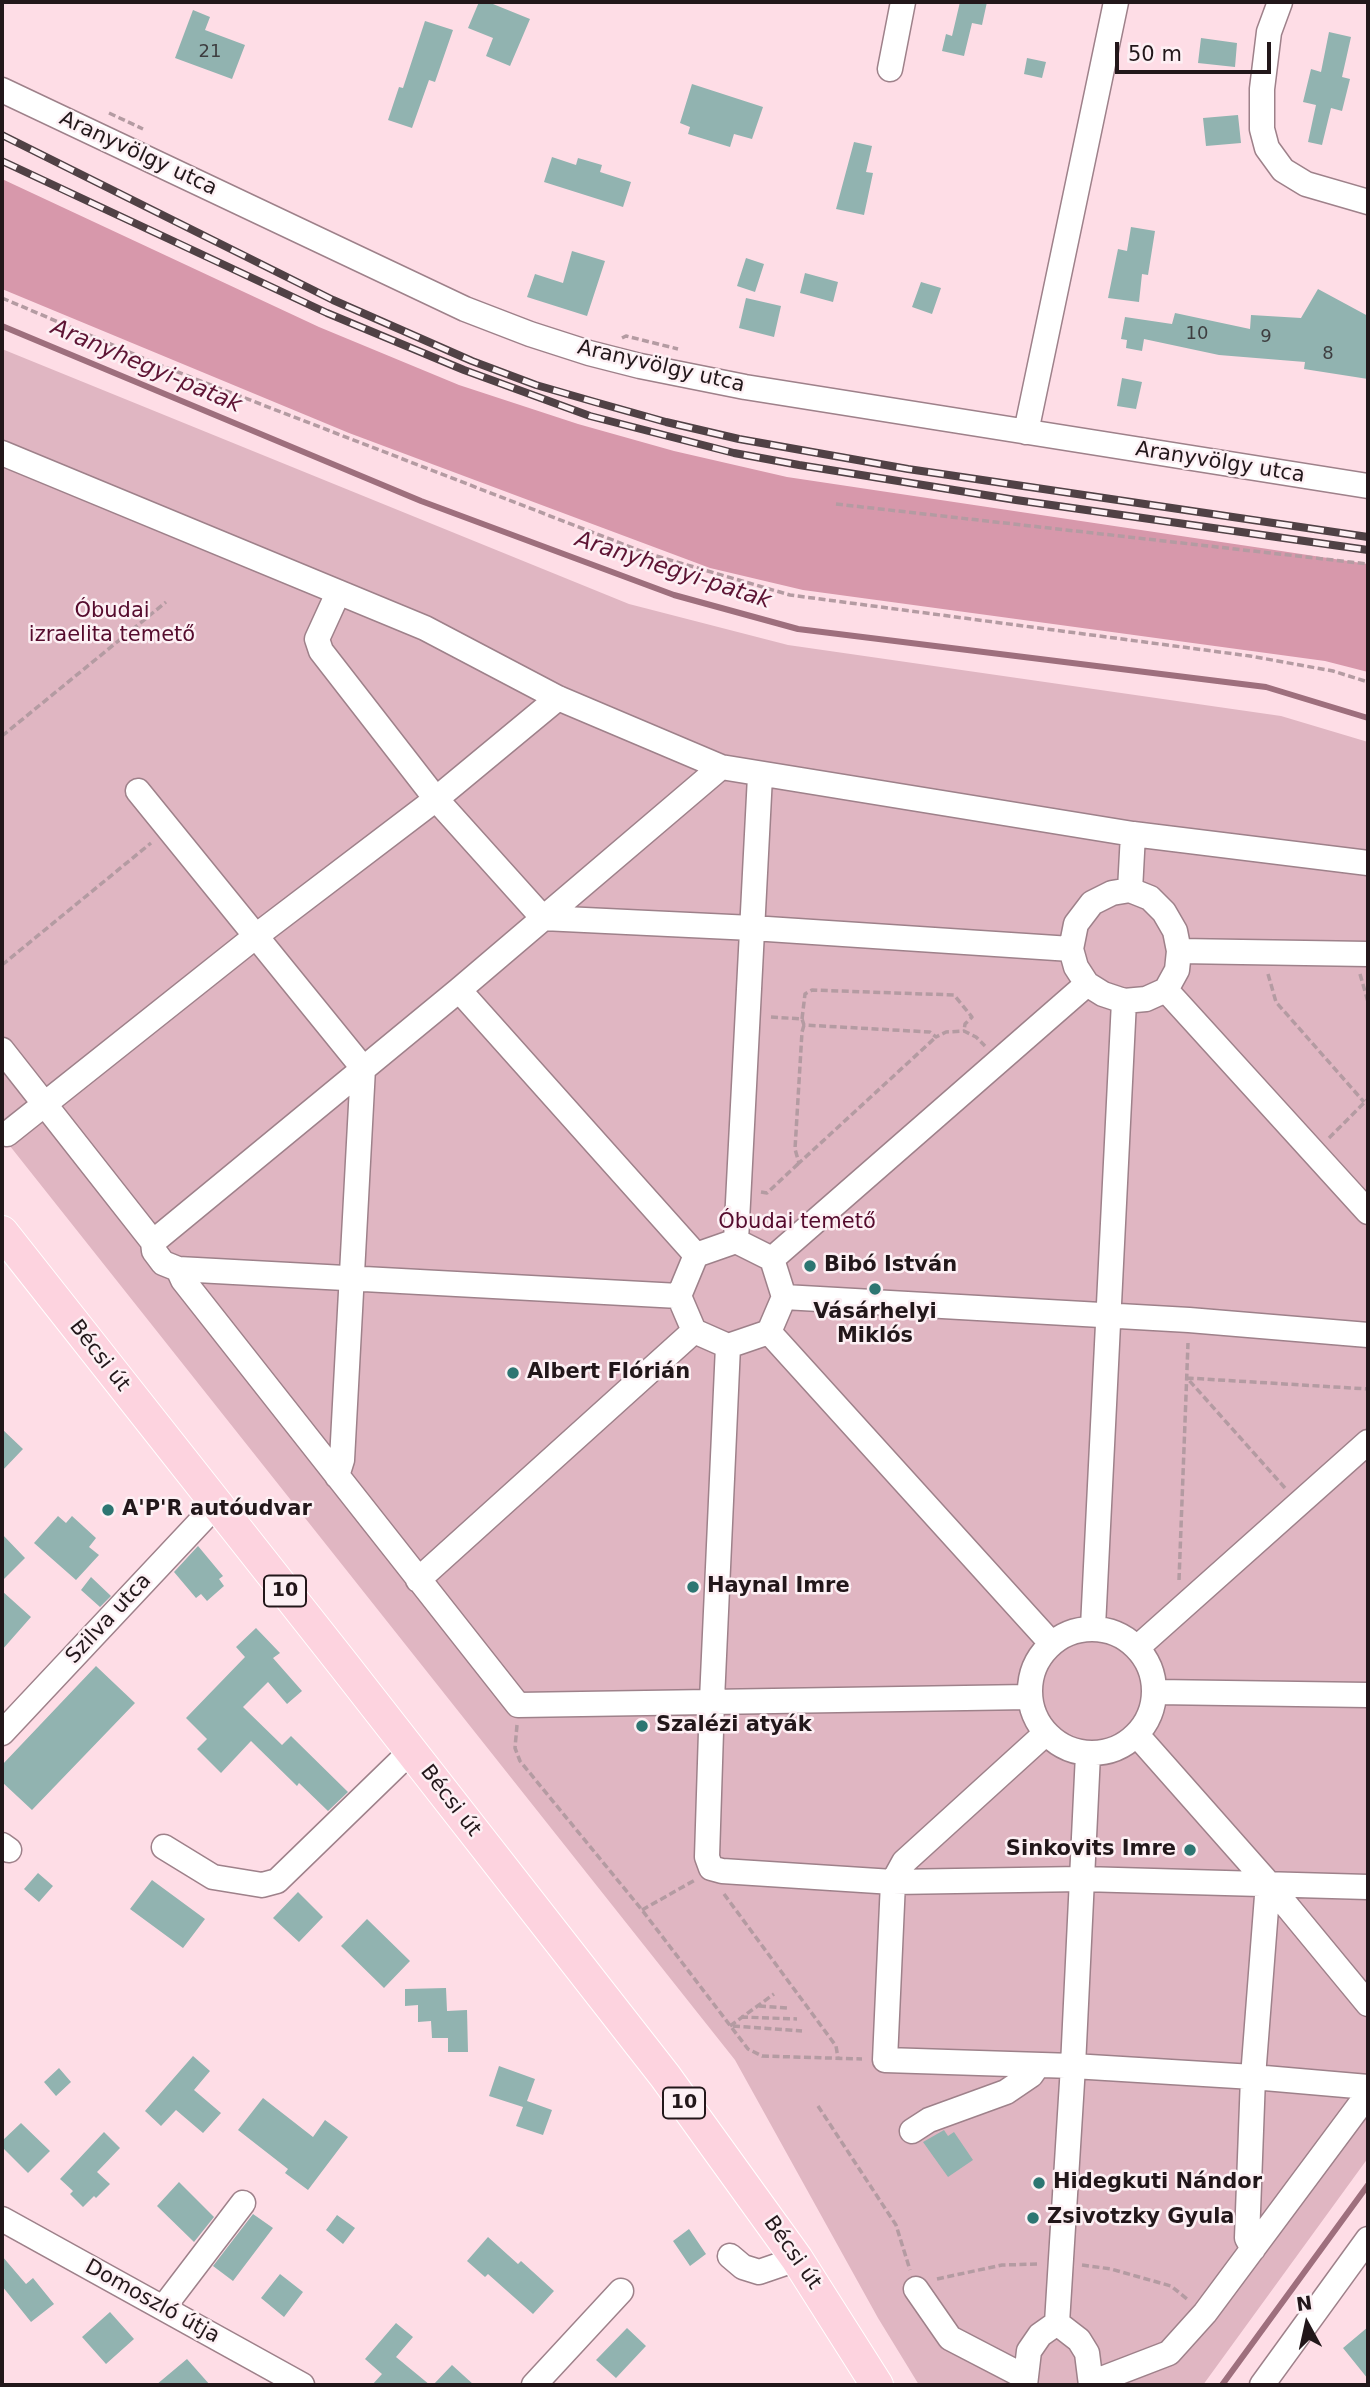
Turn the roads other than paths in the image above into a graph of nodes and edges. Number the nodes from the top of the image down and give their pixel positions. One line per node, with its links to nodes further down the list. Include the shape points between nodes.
1 (903, 2): 4 (street)
2 (1116, 2): 7 (street)
3 (1280, 2): 6 (street, via 1269,32 1262,89 1267,148 1283,170 1306,184)
4 (890, 69)
5 (2, 90): 7 (street, Aranyvölgy utca, via 465,309 530,334 698,379)
6 (1368, 202)
7 (1026, 432): 9 (street, Aranyvölgy utca)
8 (2, 453): 10 (street)
9 (1368, 486)
10 (338, 593): 11 (street, via 425,628); 15 (street, via 317,639 321,651)
11 (558, 698): 12 (street); 15 (street)
12 (721, 767): 13 (street); 19 (street)
13 (760, 776): 16 (street); 20 (street)
14 (138, 791): 21 (street)
15 (436, 799): 19 (street); 21 (street)
16 (1133, 834): 17 (street); 18 (street)
17 (1368, 863)
18 (1130, 890): 22 (street, via 1112,892 1092,903 1076,924); 23 (street, via 1150,898 1164,912)
19 (543, 918): 20 (street); 26 (street)
20 (752, 928): 22 (street); 35 (street)
21 (256, 936): 30 (street); 31 (street)
22 (1071, 949): 25 (street)
23 (1179, 951): 24 (street); 27 (street, via 1177,970)
24 (1368, 954)
25 (1087, 984): 28 (street); 38 (street)
26 (458, 990): 30 (street); 37 (street)
27 (1166, 990): 28 (street, via 1146,999); 33 (street)
28 (1124, 1001): 43 (street)
29 (2, 1050): 31 (street)
30 (363, 1068): 36 (street); 40 (street)
31 (44, 1106): 32 (street); 36 (street)
32 (7, 1134)
33 (1368, 1212)
34 (2, 1232): 50 (main road, Bécsi út / 10)
35 (736, 1241): 37 (street); 38 (street)
36 (153, 1242): 39 (street, via 163,1263)
37 (696, 1255): 41 (street)
38 (772, 1259): 42 (street)
39 (178, 1269): 40 (street); 49 (street)
40 (352, 1278): 41 (street); 49 (street, via 342,1460)
41 (679, 1296): 44 (street)
42 (784, 1297): 43 (street); 45 (street)
43 (1109, 1315): 46 (street); 52 (street)
44 (694, 1331): 47 (street); 51 (street)
45 (769, 1332): 47 (street); 53 (street)
46 (1368, 1335)
47 (728, 1346): 58 (street)
48 (1368, 1442): 54 (street)
49 (337, 1476): 51 (street)
50 (216, 1505): 59 (street, Szilva utca); 62 (main road, Bécsi út / 10)
51 (418, 1580): 58 (street, via 518,1705)
52 (1093, 1627): 53 (street, via 1070,1631); 54 (street, via 1119,1633)
53 (1051, 1643): 57 (street, via 1033,1667)
54 (1139, 1647): 55 (street, via 1151,1667)
55 (1156, 1692): 56 (street); 61 (street, via 1150,1716)
56 (1368, 1695)
57 (1029, 1697): 58 (street); 60 (street, via 1035,1718)
58 (712, 1700): 66 (street, via 707,1857 711,1868)
59 (2, 1732)
60 (1046, 1733): 63 (street, via 1062,1747); 66 (street, via 904,1862)
61 (1137, 1735): 63 (street, via 1111,1751); 67 (street)
62 (411, 1751): 64 (street, via 277,1881 262,1885 213,1877); 81 (main road, Bécsi út / 10, via 665,2076)
63 (1088, 1754): 65 (street)
64 (164, 1847)
65 (1082, 1879): 66 (street); 67 (street); 71 (street)
66 (893, 1882): 70 (street, via 885,2060)
67 (1268, 1883): 68 (street); 69 (street); 72 (street)
68 (1368, 1887)
69 (1368, 2004)
70 (1038, 2065): 71 (street); 75 (street, via 1006,2092 929,2120)
71 (1073, 2066): 72 (street); 85 (street)
72 (1254, 2077): 73 (street); 79 (street, via 1247,2238)
73 (1368, 2087)
74 (1368, 2094): 79 (street)
75 (912, 2131)
76 (243, 2203): 84 (street)
77 (2, 2219): 84 (street, Domoszló útja)
78 (1368, 2239): 91 (street)
79 (1253, 2249): 87 (street, via 1169,2353)
80 (730, 2256): 81 (street, via 759,2272)
81 (797, 2259): 90 (main road, Bécsi út / 10)
82 (916, 2289): 86 (street, via 950,2338)
83 (621, 2291): 89 (street)
84 (163, 2308): 88 (street, Domoszló útja)
85 (1057, 2323): 86 (street, via 1040,2335 1029,2351); 87 (street, via 1079,2340 1087,2353)
86 (1025, 2381)
87 (1091, 2384)
88 (302, 2385)
89 (534, 2385)
90 (877, 2385)
91 (1262, 2385)

